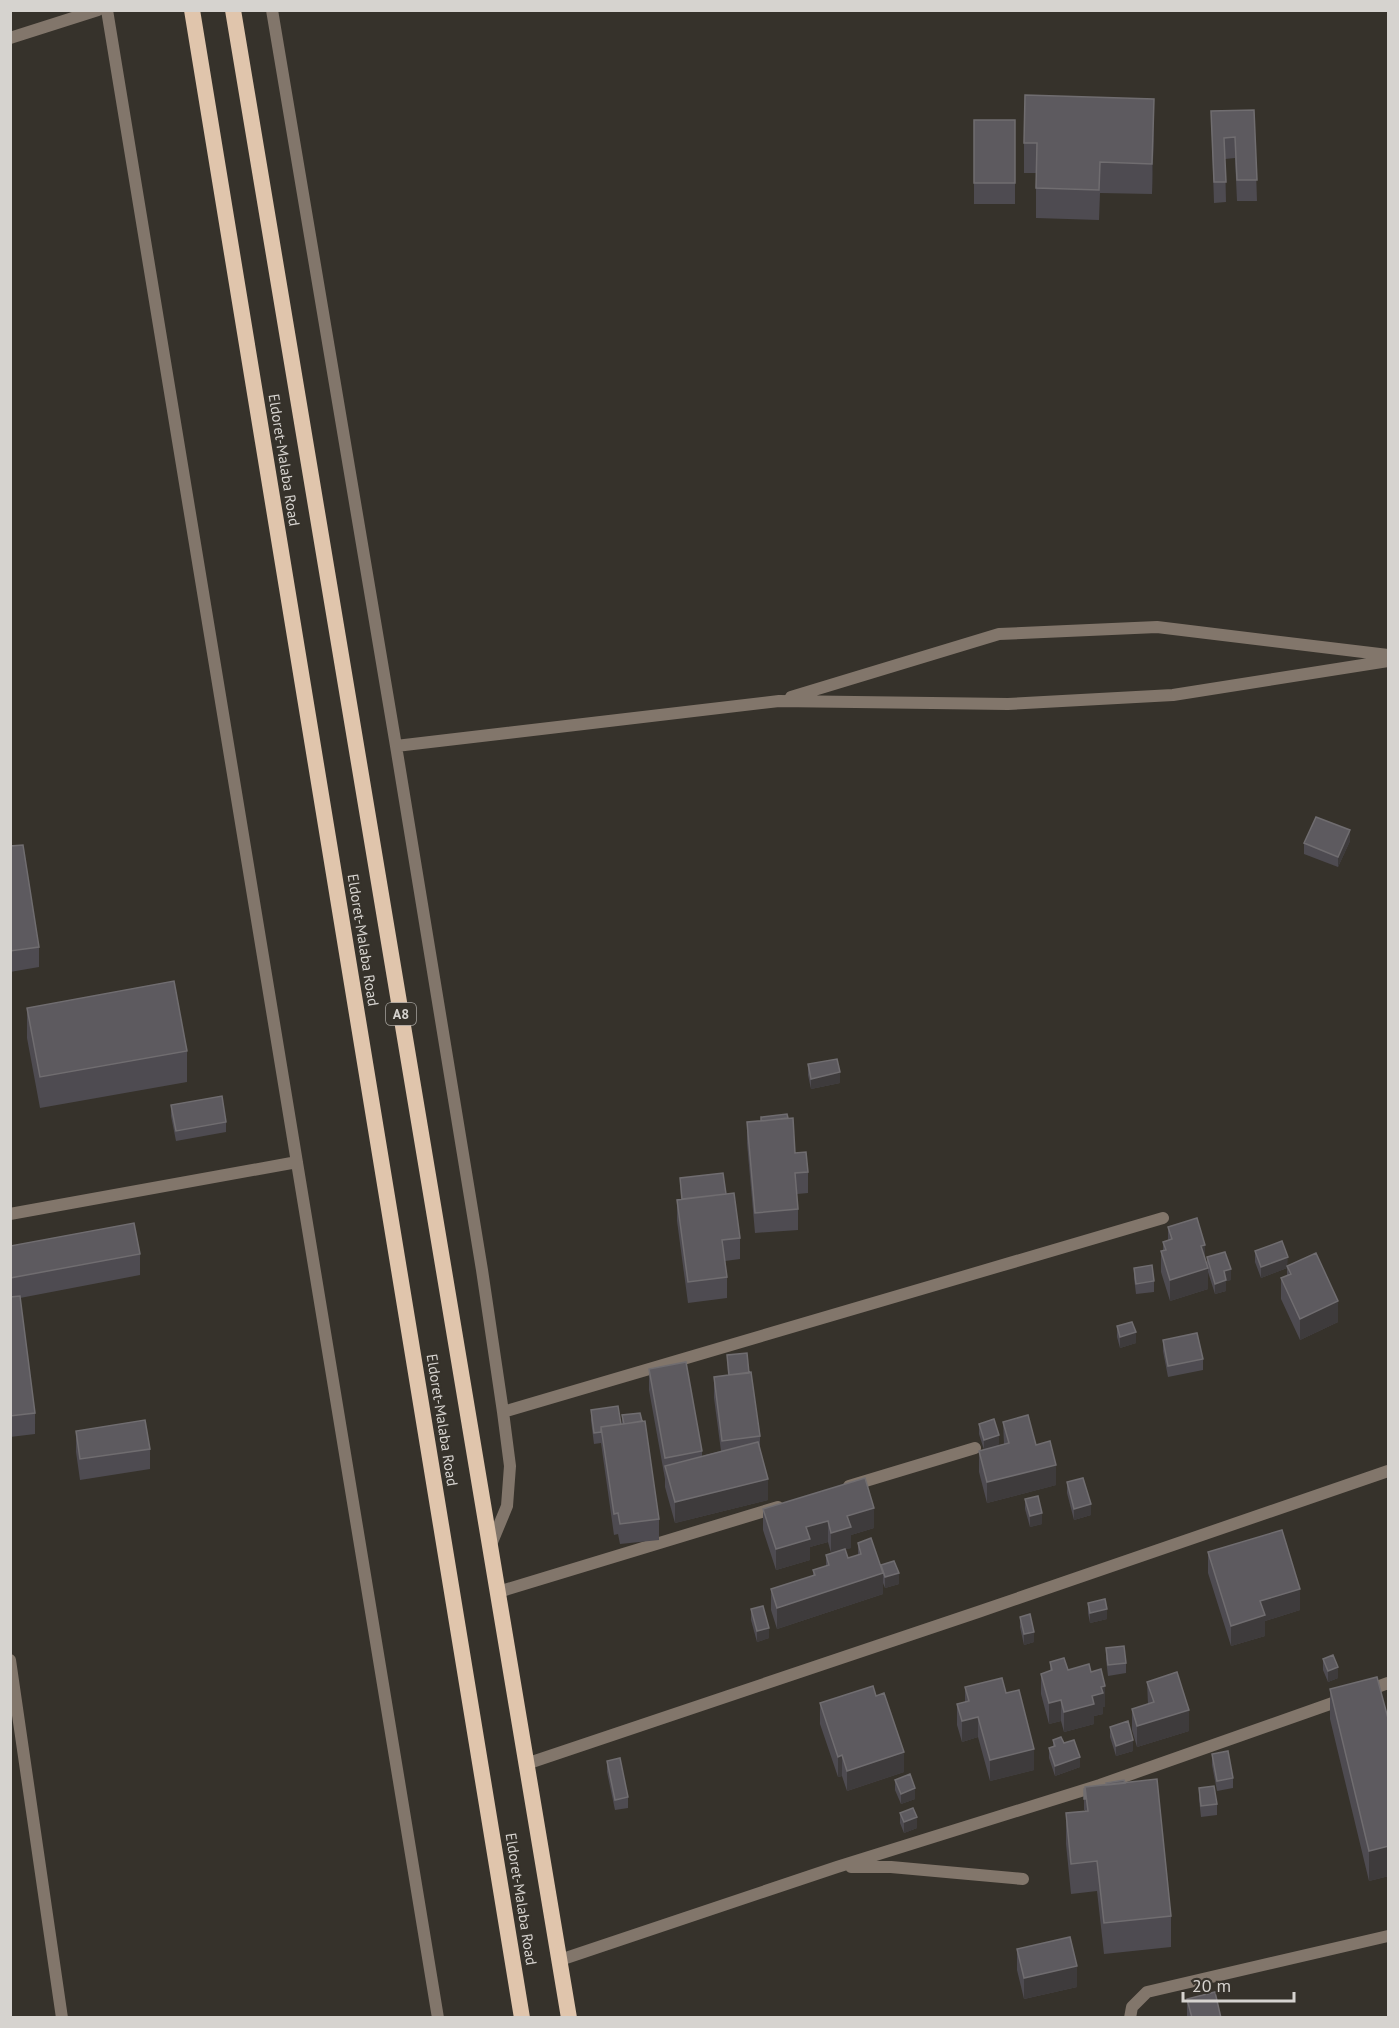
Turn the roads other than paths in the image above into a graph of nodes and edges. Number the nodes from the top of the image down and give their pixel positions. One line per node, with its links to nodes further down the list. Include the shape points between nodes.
1 (98, 10): 6 (street)
2 (107, 10): 11 (street)
3 (192, 10): 31 (highway, Eldoret-Malaba Road)
4 (233, 10): 19 (highway, Eldoret-Malaba Road / A8)
5 (272, 10): 10 (street)
6 (10, 38)
7 (1389, 654): 9 (street, via 1156,627 999,634)
8 (1389, 661): 9 (street, via 1173,695 1008,704)
9 (779, 701): 10 (street)
10 (396, 746): 14 (street)
11 (297, 1162): 12 (street); 30 (street)
12 (10, 1214)
13 (1163, 1218): 14 (street)
14 (503, 1412): 19 (street, via 510,1466 507,1506)
15 (975, 1448): 17 (street)
16 (1389, 1471): 24 (street)
17 (839, 1489)
18 (794, 1503): 20 (street)
19 (490, 1547): 20 (highway, Eldoret-Malaba Road / A8)
20 (498, 1592): 24 (highway, Eldoret-Malaba Road / A8)
21 (10, 1660): 23 (street)
22 (1389, 1683): 25 (street, via 1100,1785)
23 (15, 1726): 29 (street)
24 (526, 1764): 28 (highway, Eldoret-Malaba Road / A8)
25 (837, 1867): 26 (street, via 891,1867); 28 (street)
26 (1023, 1879)
27 (1389, 1936): 33 (street, via 1147,1992 1132,2007)
28 (560, 1960): 32 (highway, Eldoret-Malaba Road / A8)
29 (62, 2018)
30 (438, 2018)
31 (522, 2018)
32 (569, 2018)
33 (1130, 2018)

